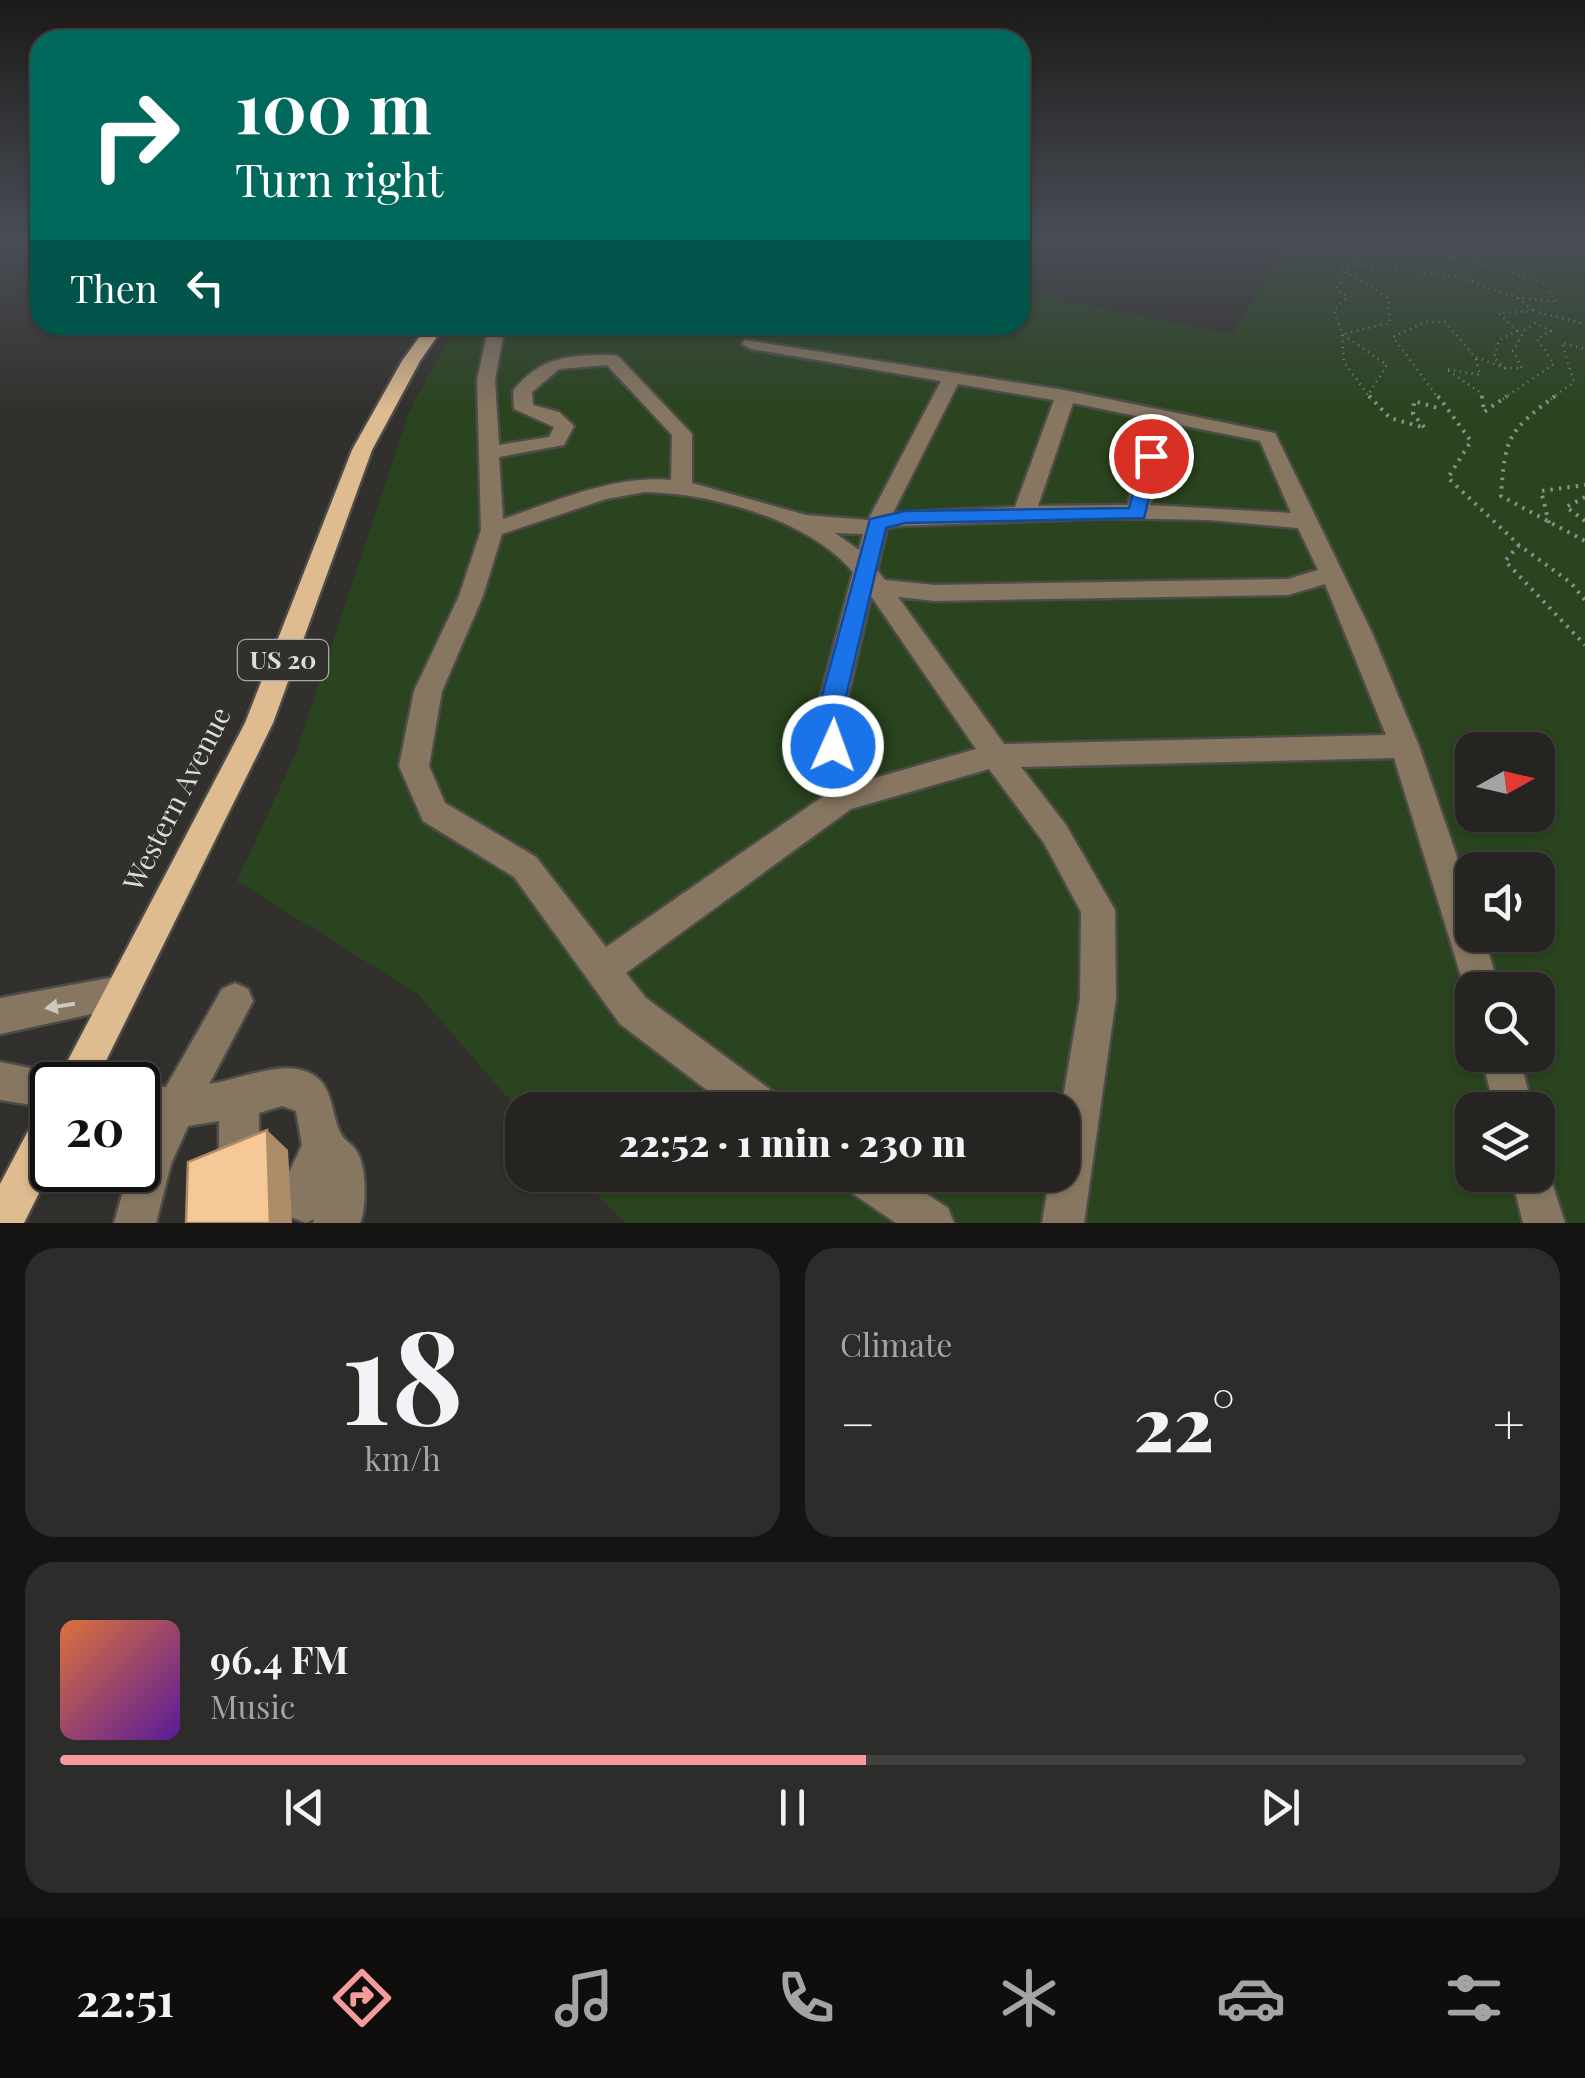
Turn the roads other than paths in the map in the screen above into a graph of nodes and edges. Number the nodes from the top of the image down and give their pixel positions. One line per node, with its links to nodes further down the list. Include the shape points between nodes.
1 (430, 335): 22 (main road, Western Avenue / US 20, via 362,450 259,723)
2 (495, 335): 7 (street, via 486,380)
3 (751, 344): 4 (street)
4 (952, 377): 5 (street); 13 (street)
5 (1064, 396): 6 (street); 10 (street)
6 (1156, 415): 9 (street); 12 (street, via 1268,437)
7 (489, 452): 8 (street, via 557,441 564,426 524,408 522,390 542,367 612,360 682,434); 14 (street)
8 (680, 489): 11 (street); 14 (street, via 618,489)
9 (1137, 514): 10 (street); 12 (street)
10 (1023, 516): 13 (street, via 905,517)
11 (805, 522): 13 (street); 16 (street)
12 (1306, 522): 15 (street)
13 (877, 524): 16 (street)
14 (492, 530): 20 (street, via 428,691 414,766 434,812 525,867)
15 (1332, 574): 16 (street, via 1288,587 934,593); 17 (street)
16 (872, 579): 18 (street); 19 (street, via 829,718)
17 (1404, 746): 18 (street); 21 (street)
18 (996, 756): 19 (street); 40 (street, via 1055,834 1098,910 1098,998)
19 (841, 800): 20 (street)
20 (603, 969): 28 (street, via 633,1011)
21 (1477, 972)
22 (120, 993): 24 (street, one-way to 24); 25 (main road, Western Avenue / US 20)
23 (235, 1001): 31 (street)
24 (0, 1016)
25 (86, 1062)
26 (0, 1081): 27 (street)
27 (30, 1085)
28 (742, 1092)
29 (239, 1099): 31 (street); 32 (street); 36 (street, via 282,1087 301,1090 313,1102 324,1147 306,1178)
30 (160, 1105): 31 (street)
31 (178, 1108): 38 (street, via 157,1144)
32 (239, 1165)
33 (30, 1169): 37 (main road)
34 (886, 1192): 39 (street)
35 (1536, 1192): 41 (street)
36 (324, 1208)
37 (2, 1223)
38 (135, 1223)
39 (933, 1223)
40 (1064, 1223)
41 (1544, 1223)

